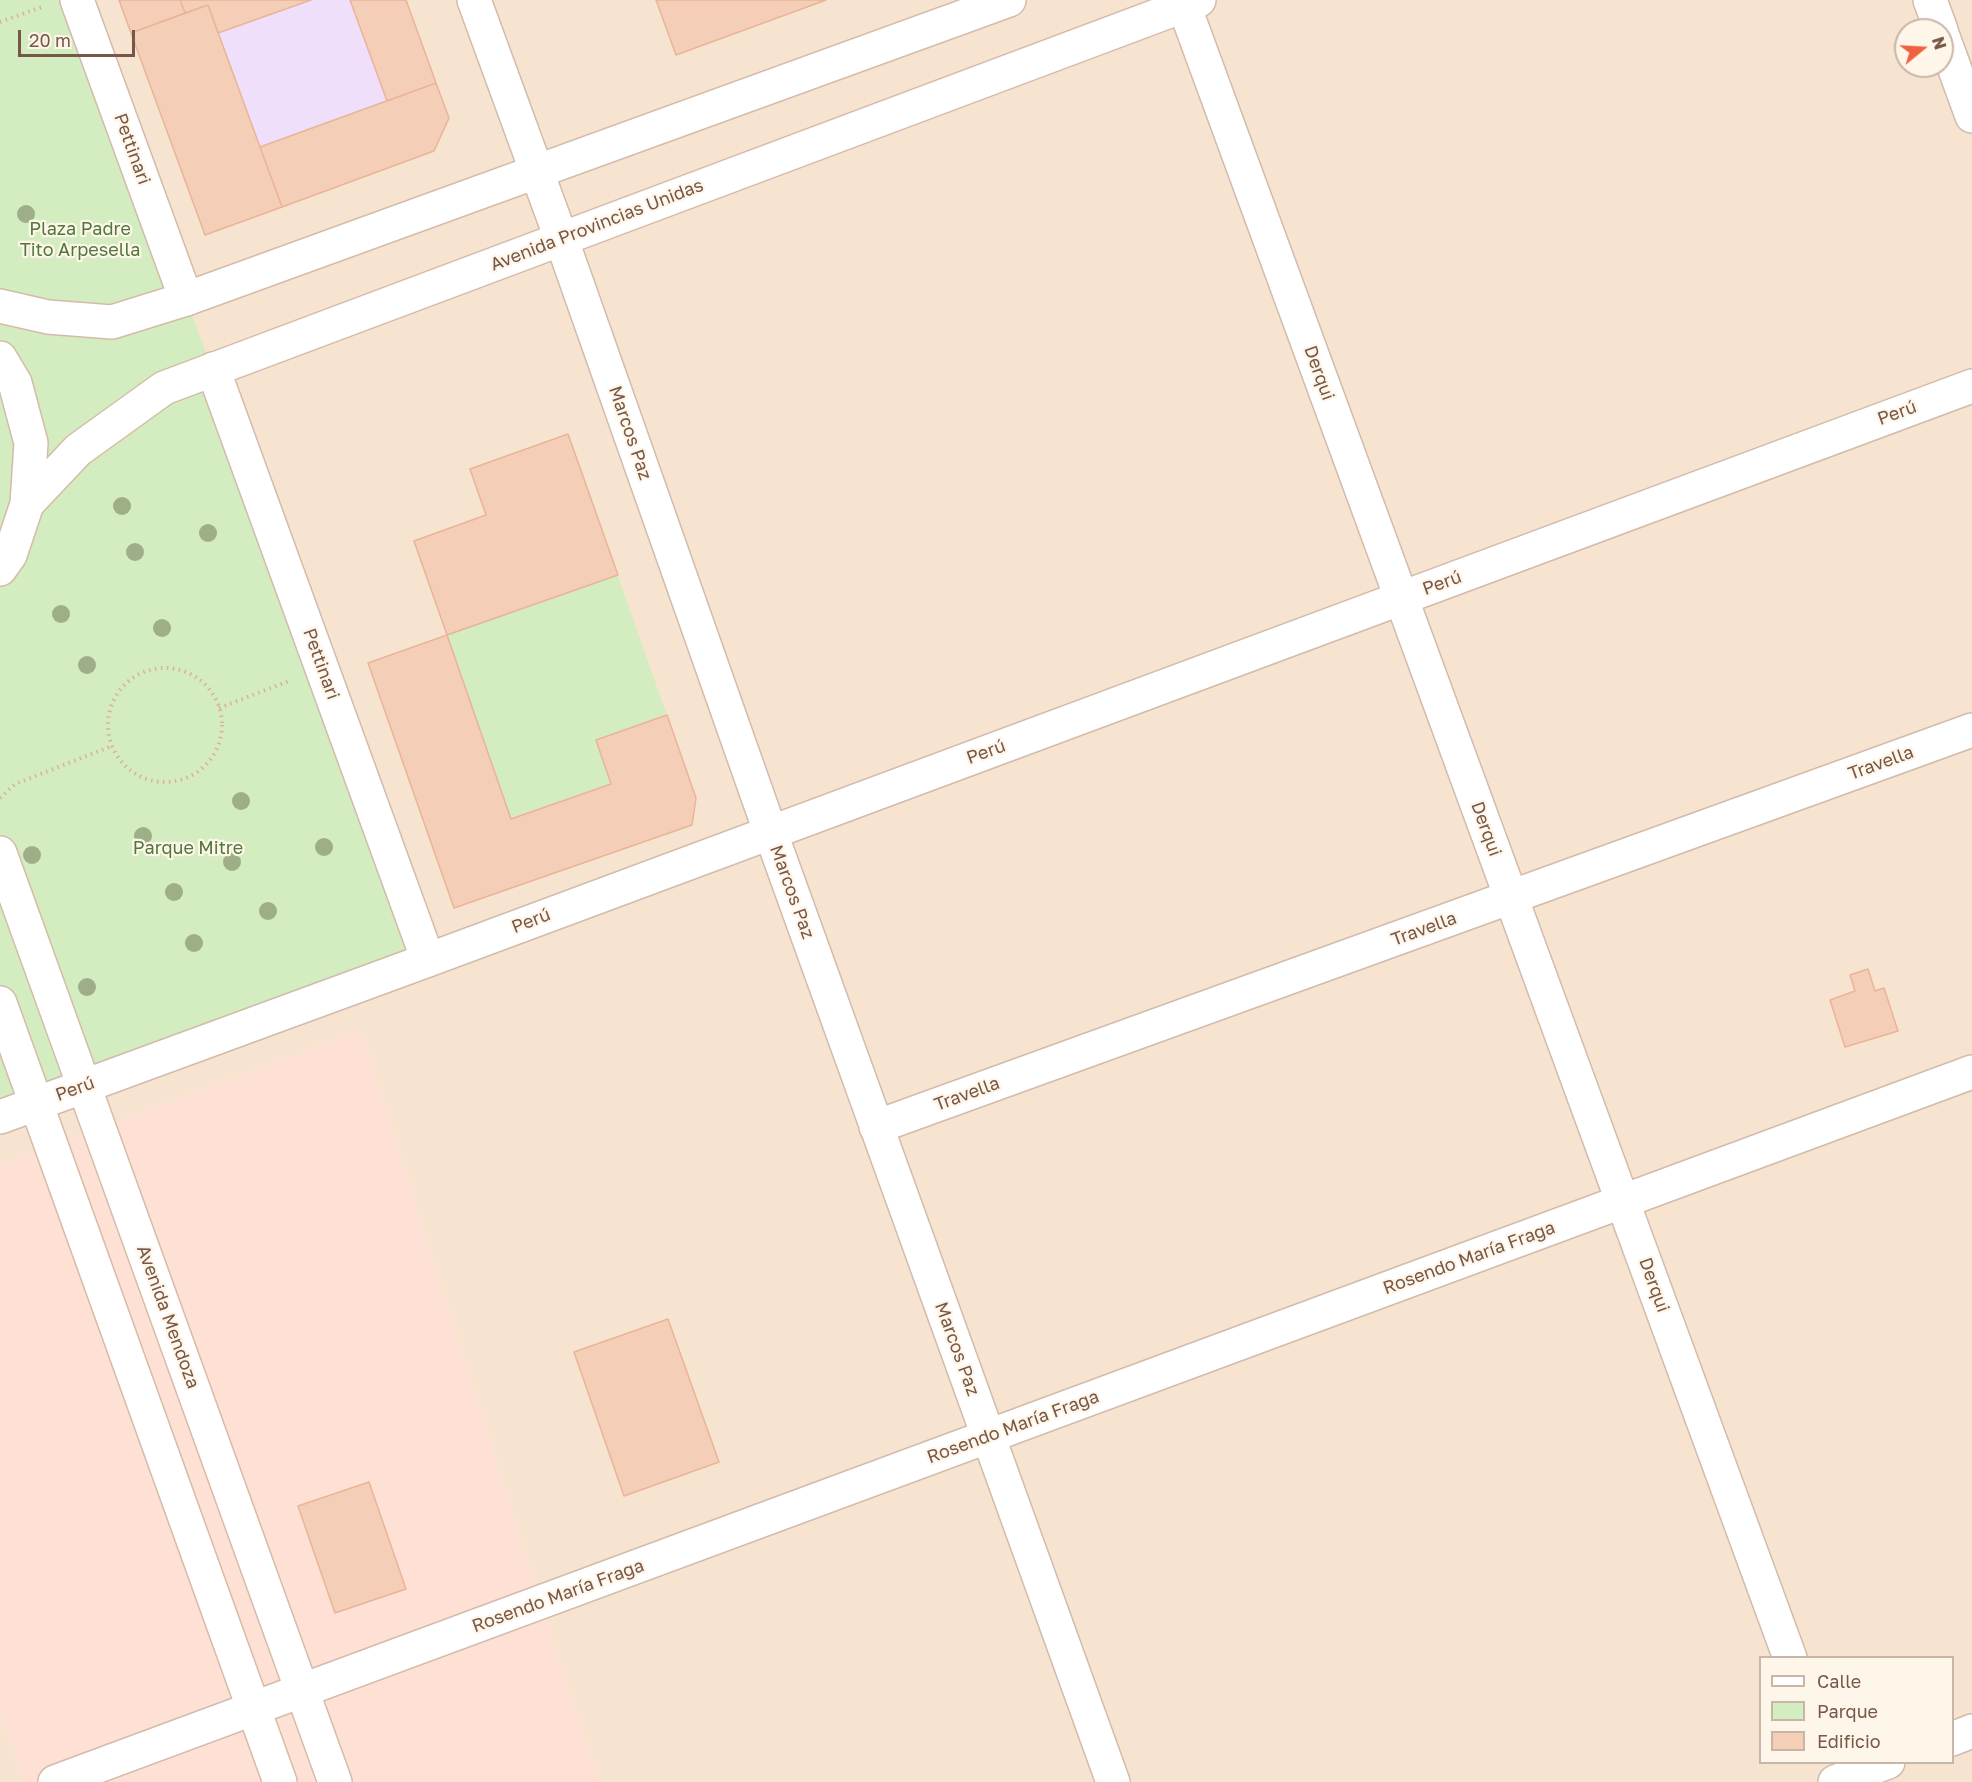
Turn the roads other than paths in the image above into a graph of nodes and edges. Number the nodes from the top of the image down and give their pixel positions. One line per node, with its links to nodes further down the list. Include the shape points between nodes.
1 (474, 0): 9 (street, Marcos Paz)
2 (1009, 0): 9 (street)
3 (1930, 0): 6 (street)
4 (64, 2): 11 (street, Pettinari)
5 (1189, 2): 10 (street, Avenida Provincias Unidas); 19 (street, Derqui)
6 (1936, 18)
7 (1954, 67): 8 (street)
8 (1972, 116)
9 (536, 172): 10 (street, Marcos Paz); 11 (street)
10 (561, 238): 14 (street, Avenida Provincias Unidas); 21 (street, Marcos Paz)
11 (186, 299): 12 (street, via 112,322 48,317)
12 (0, 306)
13 (0, 358): 16 (street, via 15,382 31,443)
14 (213, 369): 16 (street, Avenida Provincias Unidas, via 164,388 78,450); 24 (street, Pettinari)
15 (1972, 386): 19 (street, Perú)
16 (27, 504): 17 (street)
17 (5, 562): 18 (street)
18 (0, 590)
19 (1401, 598): 21 (street, Perú); 23 (street, Derqui)
20 (1972, 730): 23 (street, Travella)
21 (770, 831): 24 (street, Perú); 30 (street, Marcos Paz)
22 (0, 853): 27 (street, Avenida Mendoza)
23 (1512, 897): 30 (street, Travella); 31 (street, Derqui)
24 (428, 960): 27 (street, Perú)
25 (0, 1003): 28 (street)
26 (1972, 1072): 31 (street, Rosendo María Fraga)
27 (84, 1086): 28 (street, Perú); 34 (street, Avenida Mendoza)
28 (36, 1103): 29 (street, Perú); 35 (street)
29 (0, 1116)
30 (876, 1127): 32 (street, Marcos Paz)
31 (1623, 1202): 32 (street, Rosendo María Fraga); 33 (street, Derqui)
32 (988, 1436): 34 (street, Rosendo María Fraga); 43 (street, Marcos Paz)
33 (1789, 1656)
34 (302, 1691): 35 (street, Rosendo María Fraga); 42 (street, Avenida Mendoza)
35 (254, 1709): 40 (street, Rosendo María Fraga); 41 (street)
36 (1972, 1731): 37 (street)
37 (1954, 1738)
38 (1830, 1764): 44 (street)
39 (1883, 1764): 44 (street)
40 (55, 1782)
41 (280, 1782)
42 (335, 1782)
43 (1113, 1782)
44 (1836, 1782)

